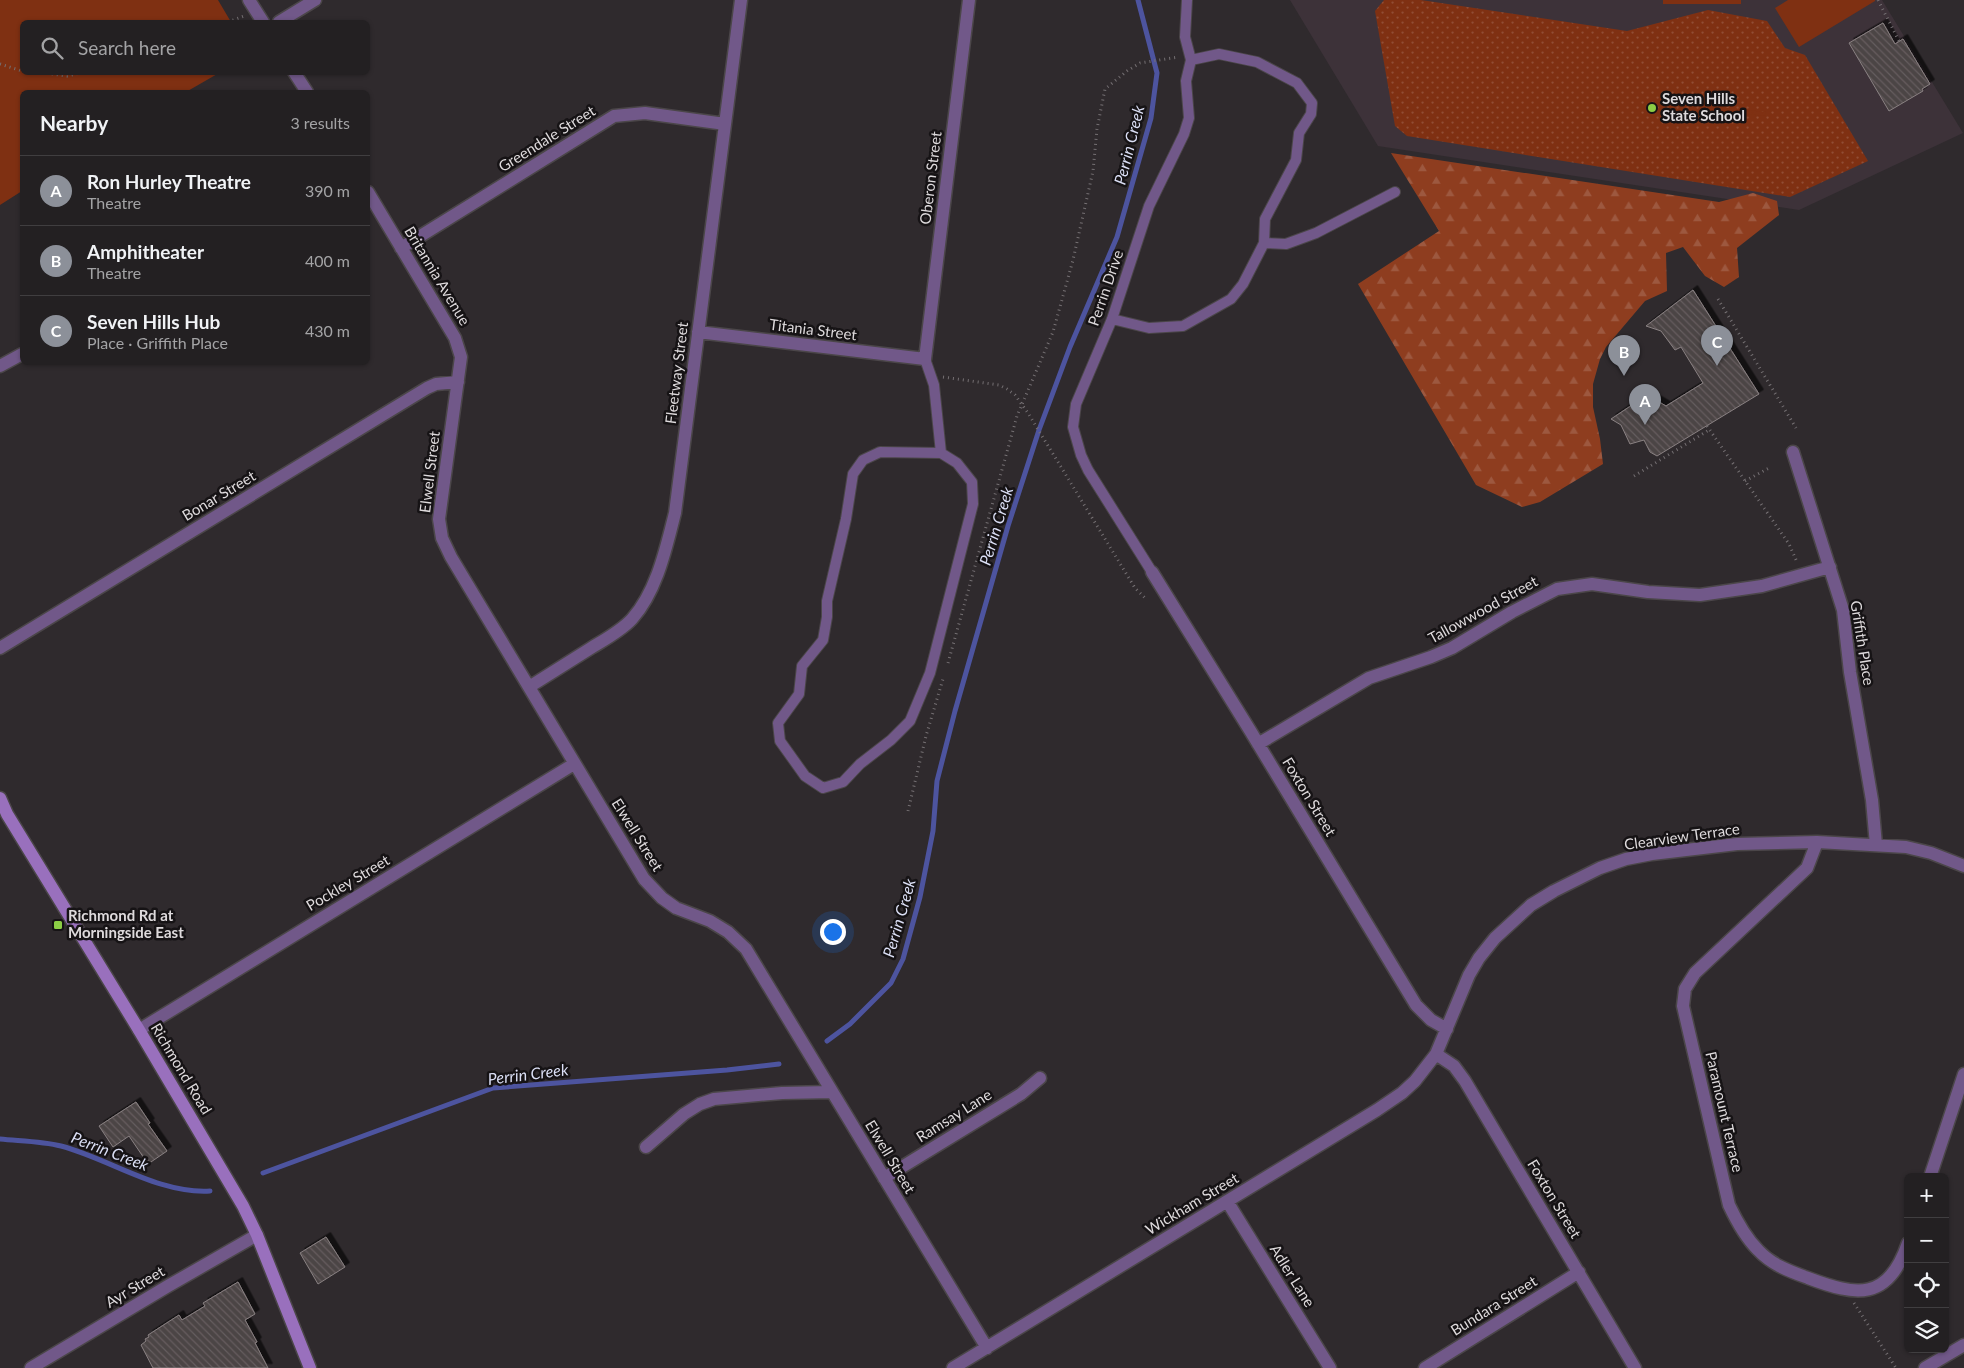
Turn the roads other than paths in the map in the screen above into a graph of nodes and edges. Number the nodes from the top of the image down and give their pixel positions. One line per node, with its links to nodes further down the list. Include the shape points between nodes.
1 (249, 0): 6 (street)
2 (316, 0): 7 (street)
3 (741, 0): 11 (street, Fleetway Street)
4 (969, 0): 19 (street, Oberon Street)
5 (1188, 0): 8 (lane, Perrin Drive, via 1185,37)
6 (262, 20)
7 (282, 20)
8 (1191, 60): 14 (lane, via 1219,54 1257,62 1297,82 1312,102 1311,114 1299,133 1296,160 1265,219); 16 (lane, Perrin Drive, via 1186,82 1189,118 1149,206)
9 (296, 75): 10 (street)
10 (306, 90)
11 (725, 124): 15 (street, Greendale Street, via 644,113 614,116); 17 (street, Fleetway Street)
12 (1395, 192): 14 (lane, via 1316,233 1286,244)
13 (370, 195): 15 (street, Britannia Avenue)
14 (1264, 243): 16 (lane, via 1243,284 1231,299 1197,320 1183,326 1149,328)
15 (401, 248): 21 (street, Britannia Avenue, via 456,338 461,357)
16 (1112, 318): 25 (lane, Perrin Drive, via 1076,404 1073,427 1088,470)
17 (698, 332): 19 (street, Titania Street); 27 (street, Fleetway Street, via 675,512 659,570 645,601 631,620 605,640)
18 (20, 355): 20 (street)
19 (924, 359): 23 (lane, via 934,385)
20 (0, 366)
21 (458, 382): 26 (street, Bonar Street, via 428,388); 27 (street, Elwell Street, via 439,519 442,538 450,557)
22 (1793, 452): 24 (street, Griffith Place)
23 (940, 453): 23 (lane, via 957,463 972,482 974,504 930,673 910,721 843,782 823,788 805,776 780,741 778,723 799,694 802,666 823,640 827,601 853,474 863,460 880,452)
24 (1830, 567): 28 (street, Tallowwood Street, via 1762,586 1700,595 1592,584 1557,589 1431,658 1369,678); 33 (street, Griffith Place, via 1843,610)
25 (1152, 572): 28 (street, Foxton Street)
26 (0, 648)
27 (529, 687): 29 (street, Elwell Street)
28 (1258, 744): 35 (street, Foxton Street, via 1416,1005 1431,1020)
29 (574, 764): 36 (street, Pockley Street); 40 (street, Elwell Street, via 644,880 676,908 710,921 746,949)
30 (0, 798): 31 (main road, Richmond Road)
31 (3, 816): 36 (main road, Richmond Road)
32 (1817, 842): 33 (street, Clearview Terrace); 35 (street, Clearview Terrace, via 1737,844 1652,854 1626,859 1573,880 1531,905 1495,938 1469,974); 46 (street, Paramount Terrace, via 1807,868 1695,973 1685,989 1683,1006 1729,1205 1741,1230 1758,1251 1775,1265 1849,1291 1867,1290 1883,1284 1894,1272)
33 (1876, 845): 34 (street, Clearview Terrace, via 1906,847)
34 (1964, 866)
35 (1447, 1029): 37 (street, Clearview Terrace)
36 (139, 1030): 45 (main road, Richmond Road)
37 (1436, 1054): 44 (street, Wickham Street, via 1402,1094); 47 (street, Foxton Street, via 1454,1066 1465,1080)
38 (1964, 1074): 42 (street)
39 (1040, 1078): 43 (street, Ramsay Lane, via 1021,1094)
40 (831, 1092): 41 (street, via 714,1099 684,1114); 43 (street, Elwell Street)
41 (646, 1146)
42 (1931, 1173)
43 (884, 1178): 49 (street, Elwell Street)
44 (1227, 1202): 49 (street, Wickham Street); 53 (street, Adler Lane)
45 (258, 1235): 50 (street, Ayr Street); 51 (main road, Richmond Road)
46 (1904, 1251)
47 (1579, 1272): 54 (street, Bundara Street); 55 (street, Foxton Street)
48 (1964, 1344): 56 (street)
49 (987, 1348): 52 (street, Wickham Street)
50 (31, 1368)
51 (310, 1368)
52 (953, 1368)
53 (1330, 1368)
54 (1425, 1368)
55 (1635, 1368)
56 (1926, 1368)

